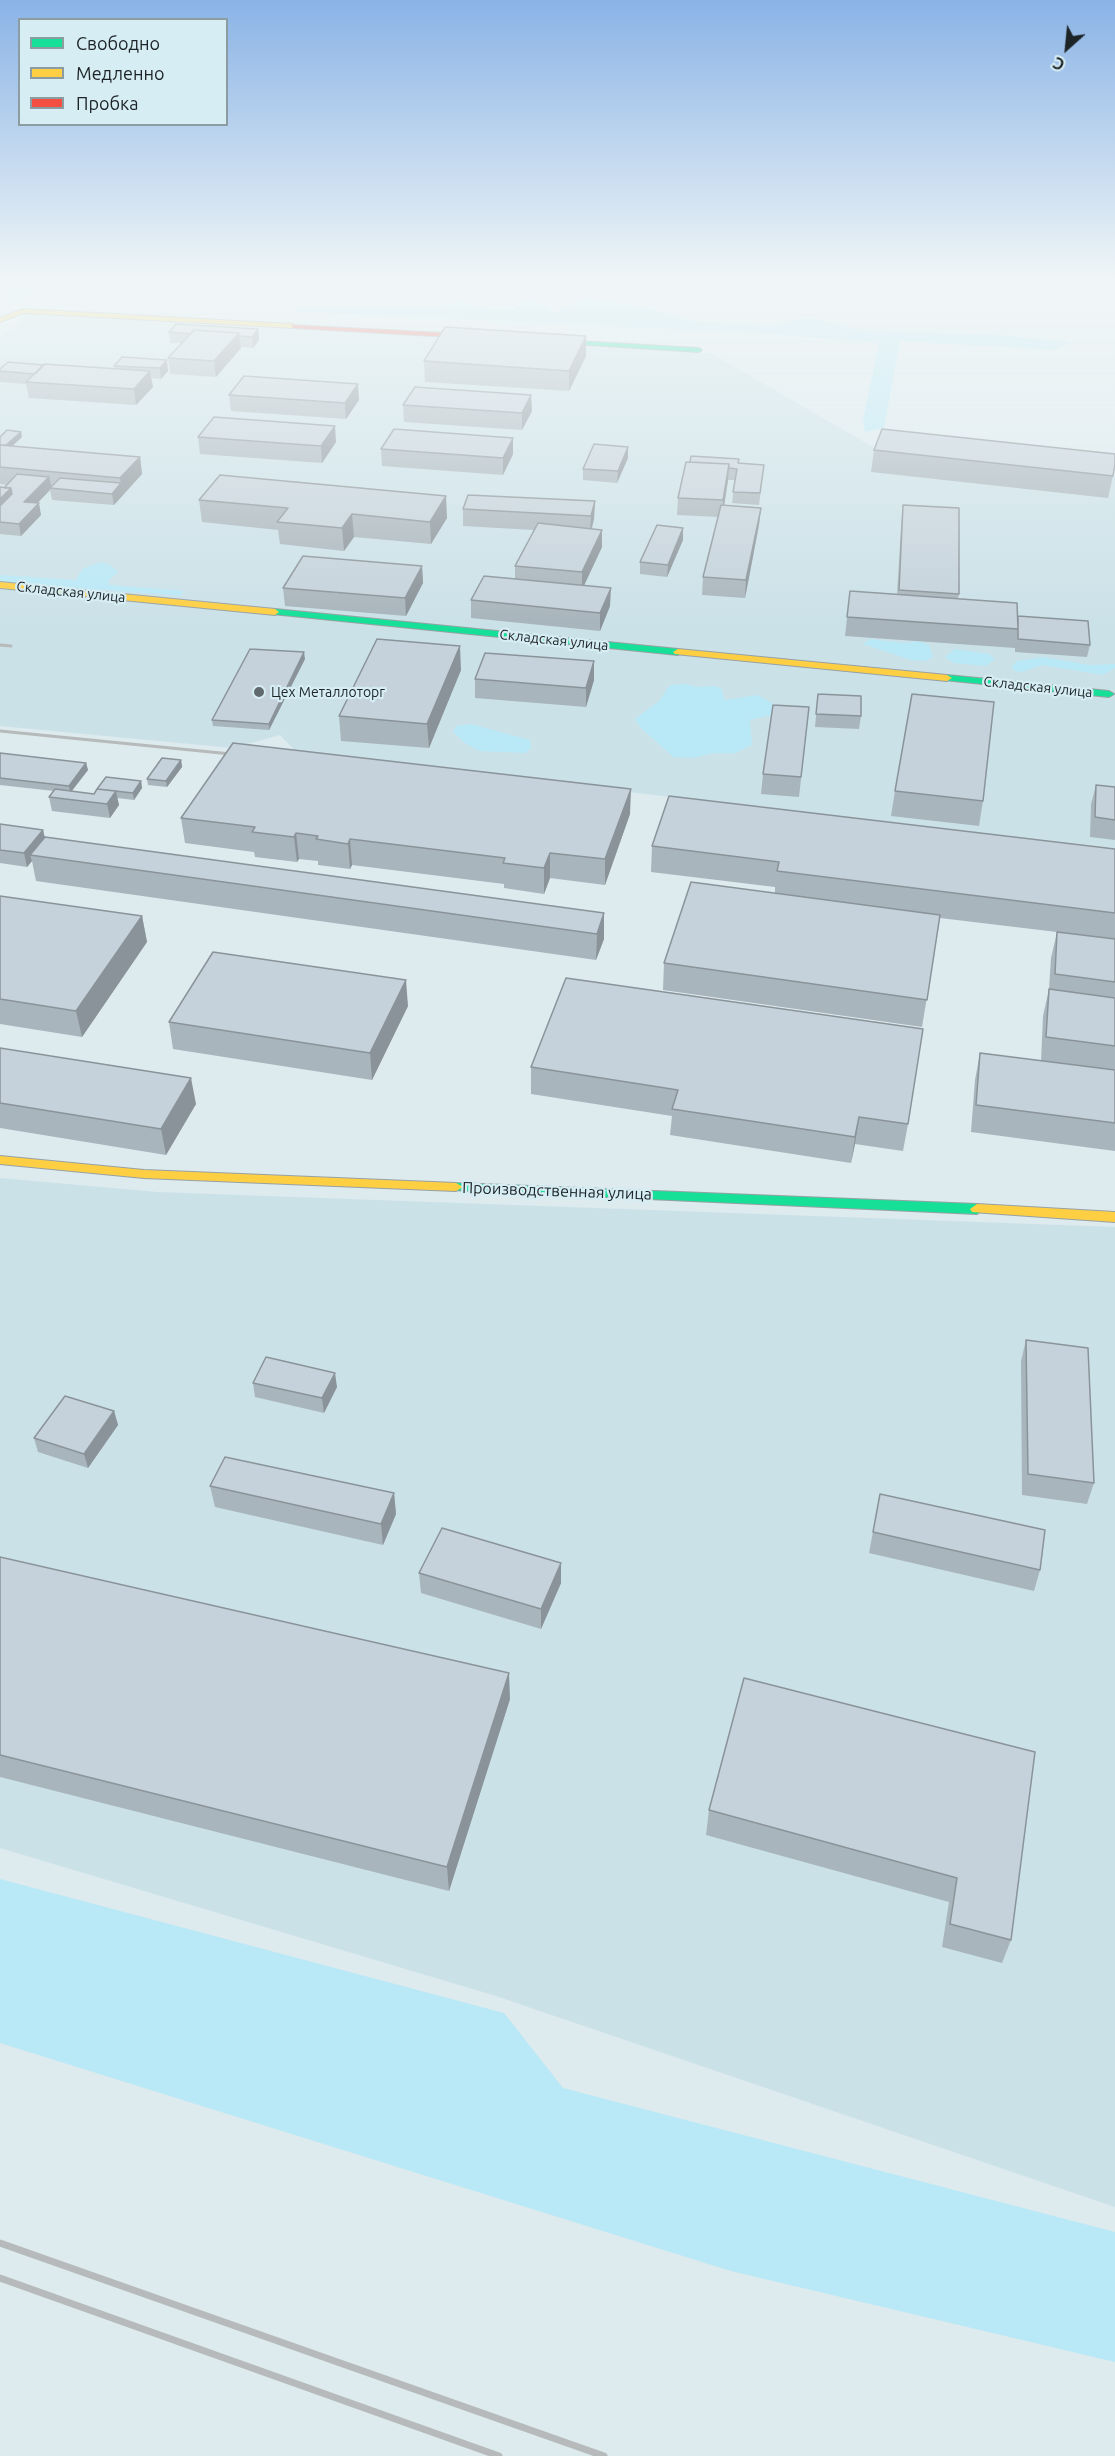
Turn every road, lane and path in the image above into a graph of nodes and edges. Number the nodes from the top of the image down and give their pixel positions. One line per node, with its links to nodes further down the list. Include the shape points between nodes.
1 (0, 585): 2 (street, Складская улица)
2 (1109, 694)
3 (0, 1160): 4 (street, Производственная улица, via 144,1174)
4 (1115, 1217)

